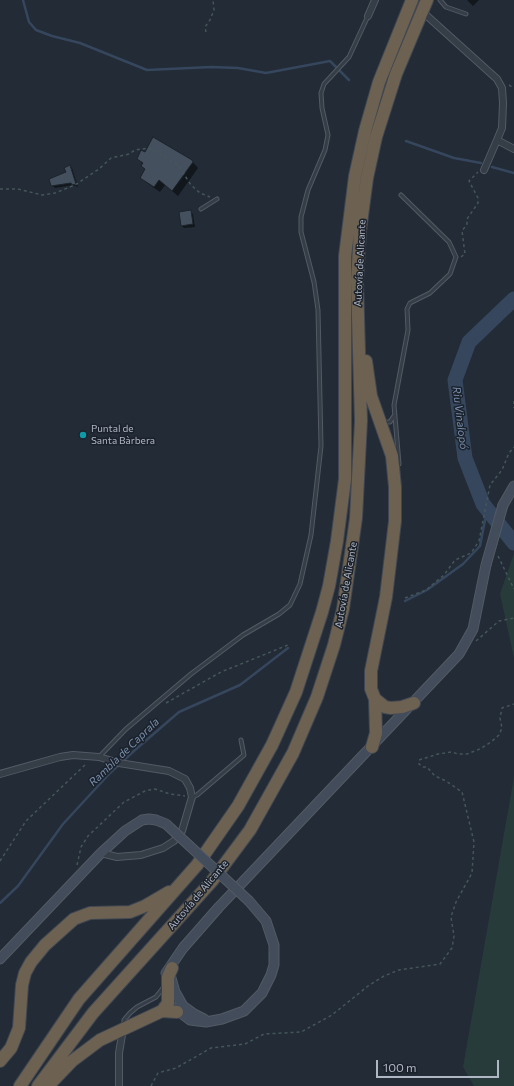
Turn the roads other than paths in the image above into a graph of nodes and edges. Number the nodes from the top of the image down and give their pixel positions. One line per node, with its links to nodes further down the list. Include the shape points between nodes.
1 (375, 0): 8 (street)
2 (412, 0): 29 (highway, Autovía de Alicante, via 379,82 365,131 350,207 345,256 345,478 338,540 322,612 296,692 272,745 238,806 197,865)
3 (427, 0): 9 (highway, Autovía de Alicante)
4 (433, 0): 7 (highway)
5 (440, 0): 6 (lane, via 446,7)
6 (466, 14)
7 (426, 15): 9 (highway); 10 (street, via 497,79 502,88 503,103 502,128)
8 (368, 16): 25 (lane, via 349,57 324,84 321,93 328,135 301,216 301,232 314,282 318,310 321,446 311,535 300,584 290,605 280,614 243,635 191,674)
9 (414, 28): 16 (highway, Autovía de Alicante, via 386,103 367,178 357,281)
10 (497, 140): 11 (street); 12 (street)
11 (514, 149)
12 (484, 170)
13 (401, 195): 17 (lane, via 449,242 456,257 450,274 430,293 410,303 407,309 408,330 397,384)
14 (217, 199): 15 (lane)
15 (201, 209)
16 (358, 327): 18 (highway, via 365,348 371,396); 40 (highway, Autovía de Alicante, via 360,421 356,518 343,609 334,646 314,704 293,753 250,830 212,881 93,1013)
17 (395, 414): 18 (lane, via 390,422); 19 (lane)
18 (380, 421): 21 (highway, via 392,456 397,482 386,596 371,672 371,689)
19 (399, 466)
20 (514, 486): 22 (main road, bridge, via 502,505 473,629 459,654)
21 (375, 699): 22 (highway, via 391,708); 24 (highway, via 376,733)
22 (414, 703): 24 (main road)
23 (242, 740): 27 (lane, via 244,755 197,795)
24 (372, 747): 31 (main road, via 234,891)
25 (96, 757): 26 (street, via 60,757); 27 (street, via 170,771 179,775 188,784)
26 (0, 774)
27 (192, 796): 28 (street, via 182,831 174,841 163,848 131,857)
28 (101, 853): 30 (main road); 36 (main road, bridge, via 125,831 142,820 156,820 166,824 249,901 266,922 275,954 272,975 262,993 250,1006 234,1015)
29 (179, 886): 38 (highway, via 130,912 90,912 74,919 45,945 25,973 19,1028 11,1048); 39 (highway, Autovía de Alicante, via 79,999)
30 (0, 960)
31 (173, 963): 32 (main road, via 165,974); 34 (highway, via 168,977); 35 (main road, via 171,977 175,992 184,1006)
32 (164, 986): 33 (lane); 34 (main road)
33 (156, 998): 34 (lane); 37 (lane, via 137,1006 124,1020)
34 (173, 1004): 35 (lane, via 188,1014); 36 (main road, via 190,1020); 37 (highway)
35 (196, 1015): 36 (main road)
36 (211, 1021)
37 (124, 1028): 41 (highway, via 100,1040 72,1060); 42 (street, via 119,1053)
38 (0, 1061)
39 (20, 1086)
40 (38, 1086)
41 (48, 1086)
42 (119, 1086)

